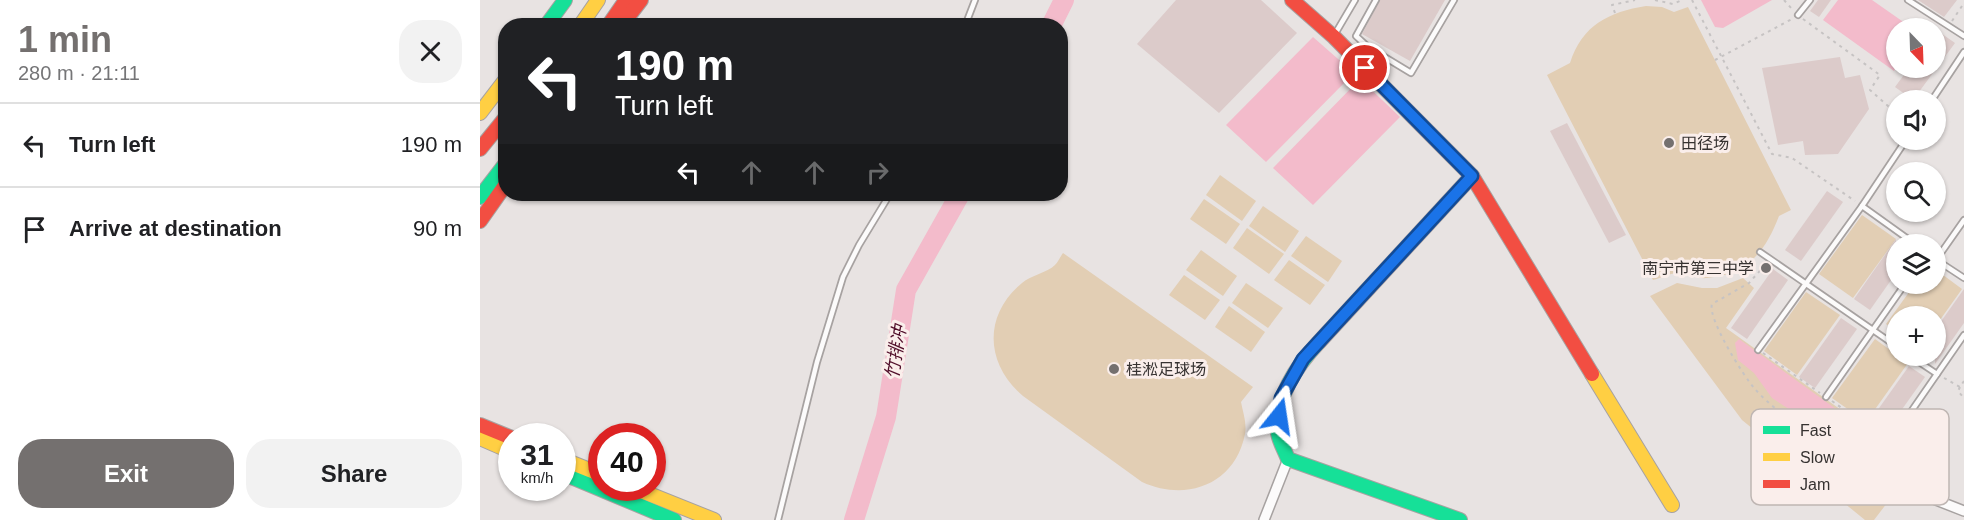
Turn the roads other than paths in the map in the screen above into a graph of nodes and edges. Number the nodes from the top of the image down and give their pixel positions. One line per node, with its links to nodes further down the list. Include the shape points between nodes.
1 (565, 0): 13 (main road)
2 (598, 0): 14 (main road)
3 (626, 0): 15 (main road)
4 (641, 0): 16 (main road)
5 (975, 0): 17 (lane)
6 (1292, 0): 19 (main road)
7 (1354, 0): 19 (lane)
8 (1376, 0): 9 (lane, via 1356,36 1411,73)
9 (1454, 0)
10 (1810, 0): 12 (lane)
11 (1908, 0): 18 (lane)
12 (1798, 15)
13 (552, 18)
14 (586, 18)
15 (614, 18)
16 (627, 18)
17 (968, 18)
18 (1964, 36)
19 (1334, 37): 28 (main road)
20 (1964, 52): 22 (lane)
21 (498, 90): 23 (main road)
22 (1939, 90)
23 (480, 113)
24 (498, 127): 25 (main road)
25 (480, 149)
26 (1899, 150): 32 (lane)
27 (498, 173): 30 (main road)
28 (1472, 176): 54 (main road, via 1303,359 1281,398 1278,433); 57 (main road)
29 (498, 195): 33 (main road)
30 (480, 197)
31 (886, 201): 62 (lane, via 843,277)
32 (1862, 206): 35 (lane); 40 (lane)
33 (480, 220)
34 (1964, 220): 36 (lane)
35 (1901, 234)
36 (1946, 245)
37 (1760, 252): 40 (lane)
38 (1946, 266): 39 (lane)
39 (1964, 278)
40 (1806, 283): 42 (lane); 45 (lane)
41 (1898, 294): 42 (lane)
42 (1873, 329): 44 (lane); 48 (lane)
43 (1964, 335): 47 (lane)
44 (1886, 338)
45 (1758, 350)
46 (1924, 366): 47 (lane)
47 (1936, 374): 49 (lane)
48 (1826, 397)
49 (1912, 409)
50 (480, 425): 51 (main road)
51 (498, 432)
52 (480, 438): 53 (main road)
53 (498, 446)
54 (1288, 459): 63 (street); 64 (main road)
55 (576, 479): 60 (main road)
56 (666, 501): 61 (main road)
57 (1672, 505)
58 (1949, 505): 59 (street)
59 (1964, 511)
60 (674, 520)
61 (714, 520)
62 (778, 520)
63 (1264, 520)
64 (1460, 520)

